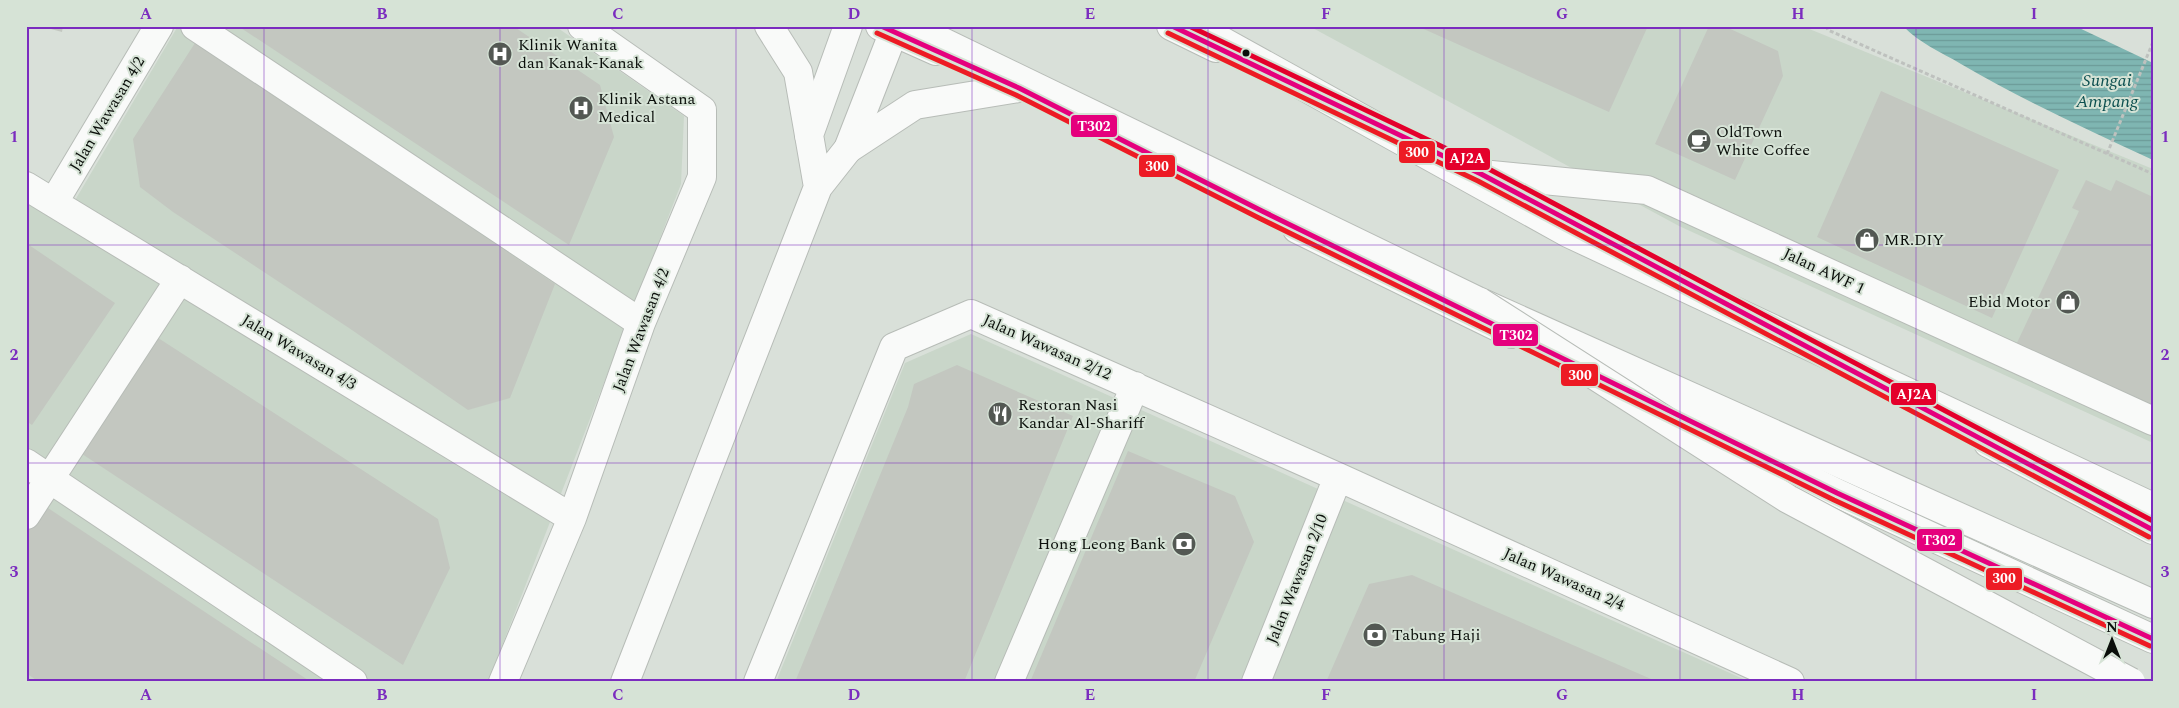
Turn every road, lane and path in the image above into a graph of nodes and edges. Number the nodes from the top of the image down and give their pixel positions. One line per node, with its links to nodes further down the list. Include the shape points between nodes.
1 (160, 26): 19 (main road, Jalan Wawasan 4/2)
2 (195, 26): 22 (main road)
3 (582, 26): 22 (main road, Jalan Wawasan 4/2, via 702,110 702,177)
4 (769, 26): 12 (main road, via 798,72)
5 (848, 26): 12 (main road)
6 (1170, 26): 15 (main road)
7 (1196, 26): 28 (main road, bridge, via 1568,233)
8 (1826, 26): 14 (path, via 1828,30)
9 (895, 28): 11 (main road); 13 (main road); 21 (main road)
10 (2153, 42): 14 (path)
11 (1018, 88): 13 (main road, via 915,106); 33 (main road, via 1828,488)
12 (809, 135): 18 (main road)
13 (848, 149): 18 (main road)
14 (2107, 154): 16 (path)
15 (1481, 174): 24 (main road, Jalan AWF 1, via 1646,190); 31 (main road)
16 (2153, 174)
17 (26, 186): 19 (main road, Jalan Wawasan 4/3)
18 (818, 187): 34 (main road)
19 (54, 202): 20 (main road, Jalan Wawasan 4/3)
20 (180, 279): 27 (main road); 30 (main road, Jalan Wawasan 4/3)
21 (1480, 302): 32 (main road, bridge); 41 (main road, bridge, via 1788,499)
22 (641, 323): 30 (main road, Jalan Wawasan 4/2)
23 (1135, 386): 26 (main road, Jalan Wawasan 2/12); 38 (main road, Jalan Wawasan 2/12, via 971,314 894,347); 39 (main road)
24 (2153, 421)
25 (26, 463): 27 (main road)
26 (1338, 477): 35 (main road, Jalan Wawasan 2/10); 40 (main road, Jalan Wawasan 2/4)
27 (50, 479): 29 (main road); 36 (main road)
28 (2153, 507)
29 (26, 515)
30 (572, 518): 37 (main road, Jalan Wawasan 4/2)
31 (2153, 530)
32 (2153, 604)
33 (2153, 639)
34 (624, 680)
35 (1258, 681)
36 (353, 682)
37 (503, 682)
38 (758, 682)
39 (1009, 682)
40 (1790, 682)
41 (2131, 682)

